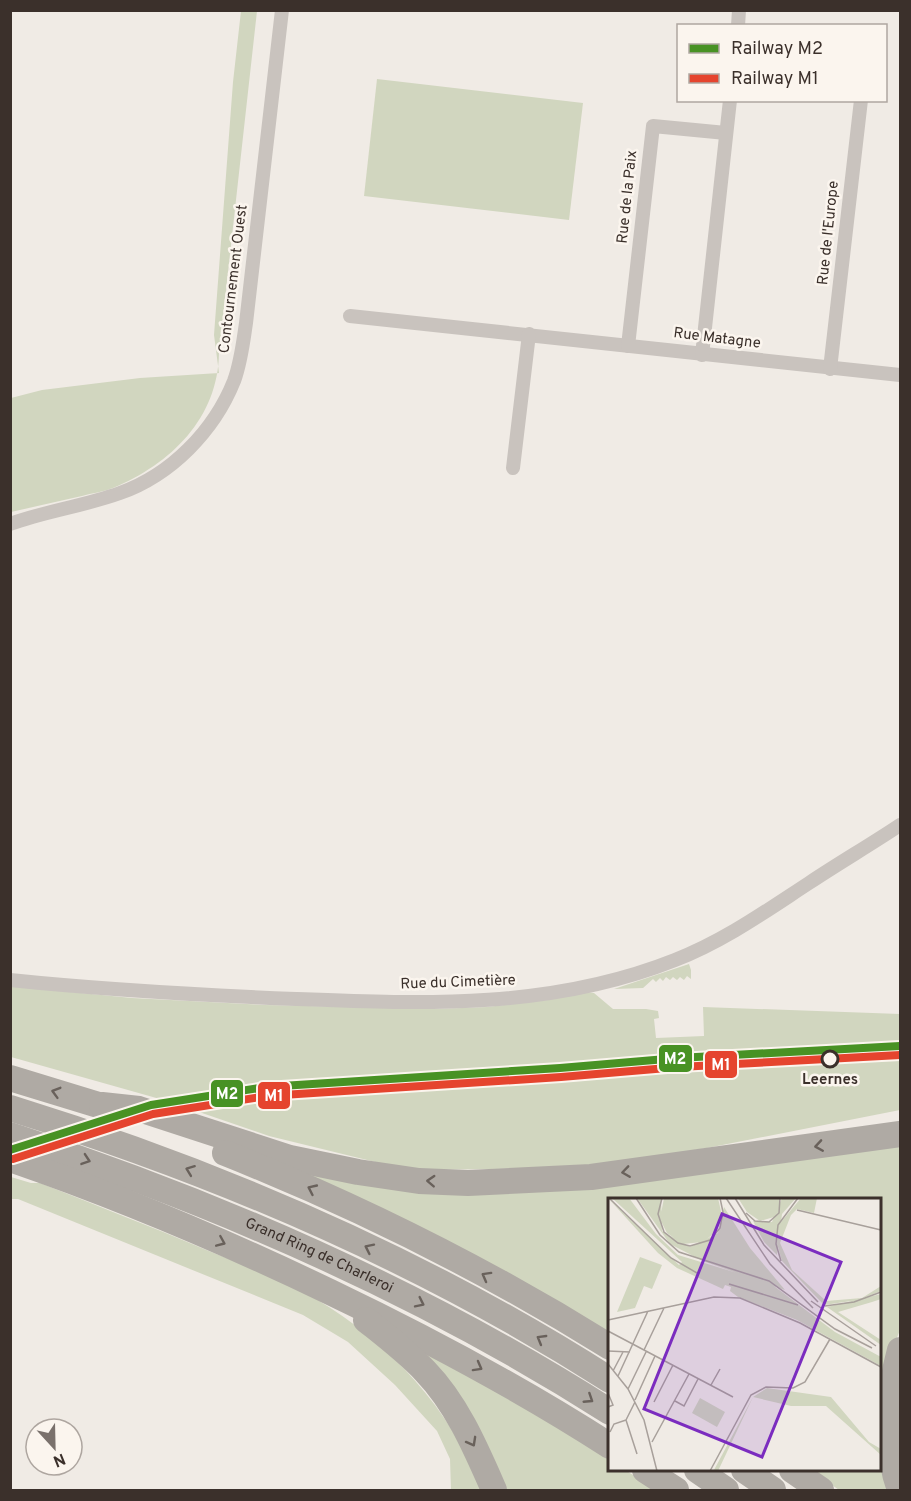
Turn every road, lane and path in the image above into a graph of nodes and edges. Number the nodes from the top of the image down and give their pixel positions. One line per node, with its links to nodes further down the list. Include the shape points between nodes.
1 (282, 10): 12 (street, Contournement Ouest, via 246,323 241,356 224,402 179,459 144,483)
2 (729, 102): 4 (street)
3 (861, 102): 9 (street, Rue de l'Europe)
4 (726, 133): 7 (street, Rue de la Paix, via 653,126); 8 (street)
5 (350, 316): 6 (street, Rue Matagne)
6 (529, 334): 7 (street, Rue Matagne); 11 (street)
7 (628, 346): 8 (street, Rue Matagne)
8 (702, 355): 9 (street, Rue Matagne)
9 (830, 369): 10 (street, Rue Matagne)
10 (900, 375)
11 (513, 468)
12 (10, 524)
13 (900, 825): 14 (street, Rue du Cimetière, via 745,925 698,950 643,971 572,990 440,1003 183,995)
14 (10, 980)
15 (10, 1078): 16 (highway, one-way to 15)
16 (102, 1105): 18 (highway, one-way to 16, via 591,1177 468,1183 419,1181 290,1158 139,1109); 22 (highway, one-way to 16, via 482,1273 351,1207)
17 (10, 1108): 24 (highway, Grand Ring de Charleroi, one-way to 17, via 462,1294 342,1235 222,1181 98,1135)
18 (900, 1134)
19 (10, 1135): 25 (highway, Grand Ring de Charleroi, one-way to 25, via 214,1208 336,1262 454,1320)
20 (10, 1159): 21 (highway, one-way to 21, via 115,1197)
21 (333, 1293): 26 (highway, one-way to 26, via 466,1360); 31 (highway, one-way to 31, via 427,1373 476,1448)
22 (608, 1346)
23 (900, 1350): 36 (highway, via 890,1398 891,1451)
24 (608, 1379)
25 (608, 1411)
26 (608, 1445)
27 (646, 1471): 32 (highway)
28 (698, 1471): 33 (highway)
29 (745, 1471): 34 (highway)
30 (793, 1471): 35 (highway)
31 (494, 1491)
32 (676, 1491)
33 (726, 1491)
34 (773, 1491)
35 (821, 1491)
36 (900, 1491)

